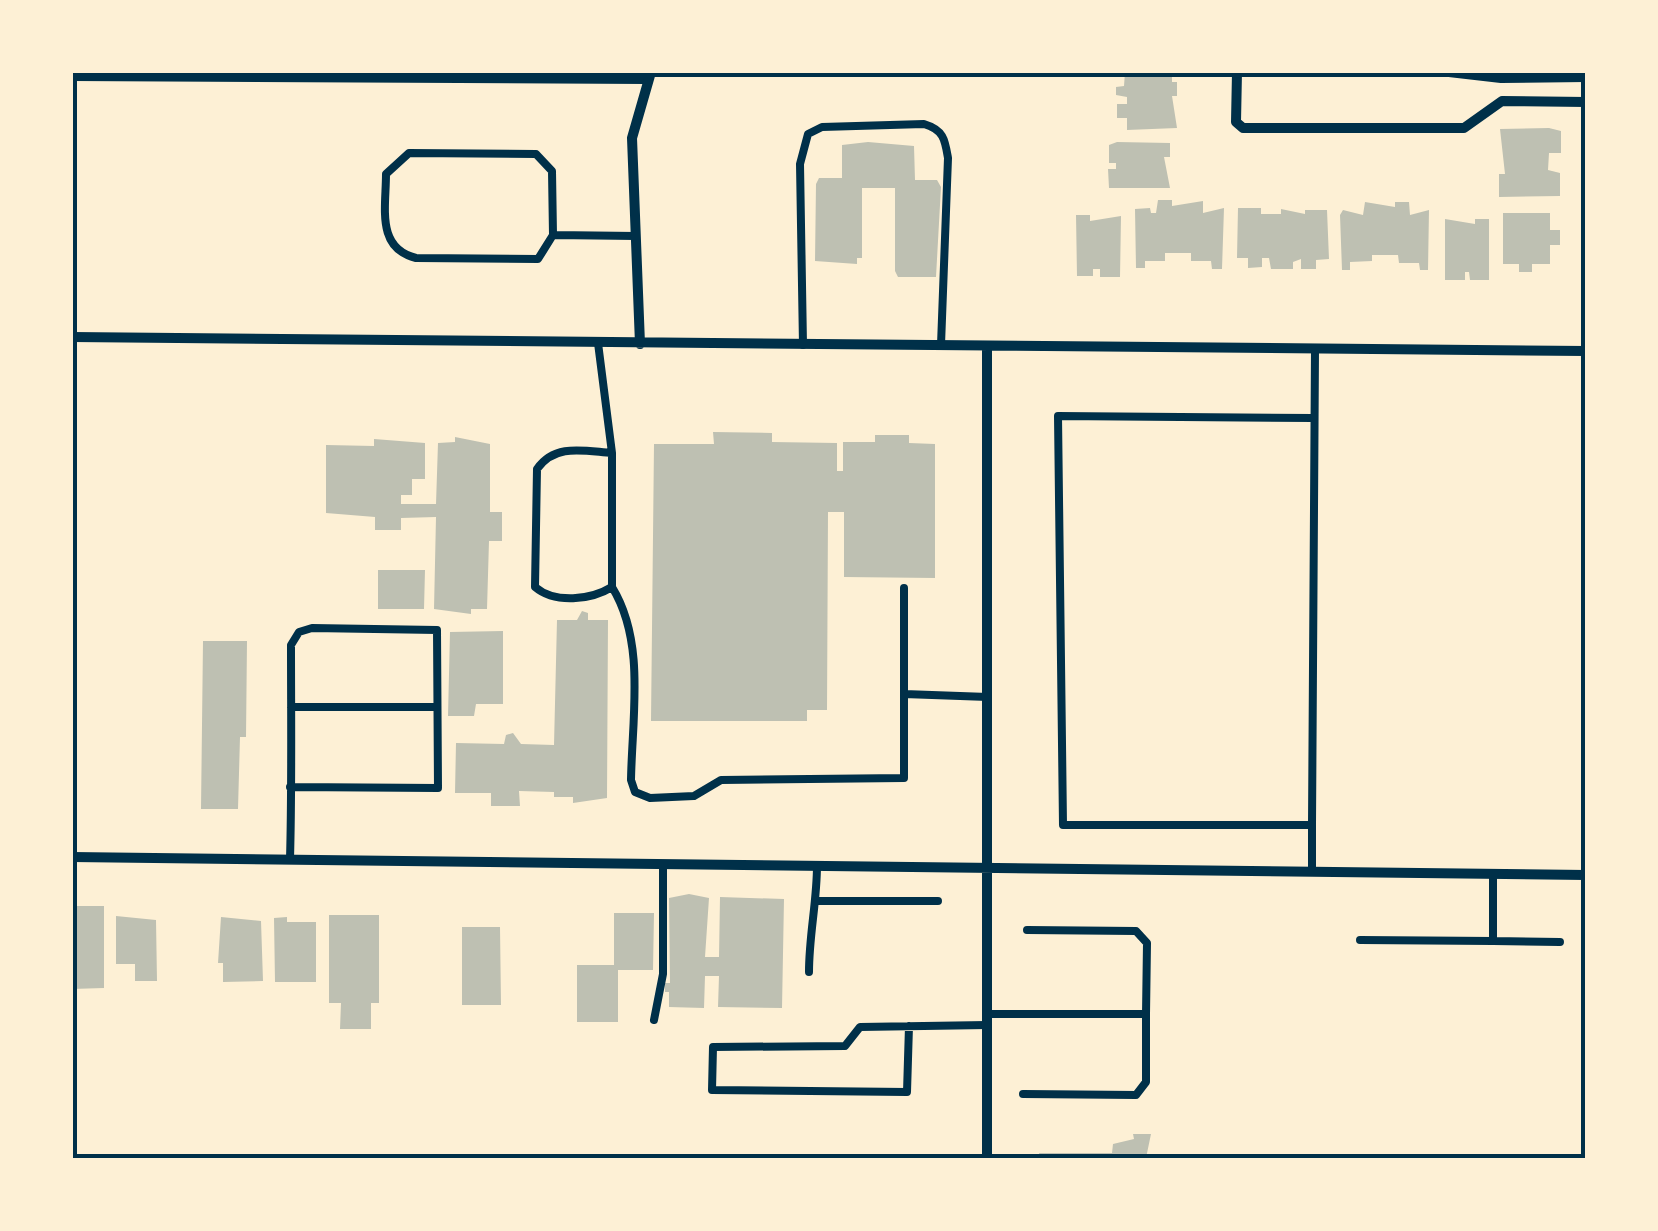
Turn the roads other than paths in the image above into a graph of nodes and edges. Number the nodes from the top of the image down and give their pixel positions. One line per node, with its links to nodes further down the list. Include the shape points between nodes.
1 (1237, 72): 6 (street, via 1236,122 1243,128 1464,128 1502,101)
2 (1448, 72): 5 (street)
3 (649, 76): 4 (lane); 8 (street, via 632,138)
4 (72, 77)
5 (1586, 77)
6 (1586, 102)
7 (553, 235): 7 (lane, via 538,259 399,254 387,239 386,174 409,153 536,154 552,172); 8 (lane)
8 (636, 236): 11 (street)
9 (72, 337): 10 (street)
10 (598, 343): 11 (street); 18 (lane)
11 (640, 344): 12 (street)
12 (803, 345): 13 (street); 13 (lane, via 800,164 808,134 822,126 924,124 945,138 948,158)
13 (942, 345): 14 (street)
14 (987, 347): 15 (street); 22 (street)
15 (1314, 350): 16 (street); 17 (lane)
16 (1586, 351)
17 (1313, 418): 26 (lane); 26 (lane, via 1058,416 1062,825)
18 (612, 453): 19 (lane); 19 (lane, via 566,450 537,468 536,587 546,596 595,598)
19 (612, 587): 21 (lane, via 628,613 633,639 630,780 635,792 650,798 694,796 722,780 904,778)
20 (904, 588): 21 (lane)
21 (904, 694): 22 (lane)
22 (988, 697): 31 (street)
23 (291, 707): 24 (lane); 24 (lane, via 291,645 299,632 330,628 436,630); 25 (lane)
24 (438, 707): 25 (lane, via 438,788)
25 (290, 787): 28 (lane)
26 (1312, 824): 32 (lane)
27 (72, 857): 28 (street)
28 (290, 859): 29 (street)
29 (663, 864): 30 (street); 43 (lane, via 663,974)
30 (817, 865): 31 (street); 35 (lane)
31 (988, 868): 32 (street); 44 (street)
32 (1312, 872): 33 (street)
33 (1493, 874): 34 (street); 39 (lane)
34 (1586, 875)
35 (817, 900): 36 (lane); 41 (lane, via 809,919)
36 (938, 901)
37 (1027, 930): 42 (lane, via 1136,931 1147,942)
38 (1360, 940): 39 (lane)
39 (1493, 941): 40 (lane)
40 (1560, 942)
41 (809, 972)
42 (1146, 1014): 44 (lane); 46 (lane, via 1146,1082 1136,1095)
43 (654, 1020)
44 (988, 1020): 45 (lane); 47 (street)
45 (909, 1026): 45 (lane, via 860,1027 845,1046 714,1047 712,1090 907,1092)
46 (1023, 1094)
47 (987, 1158)

